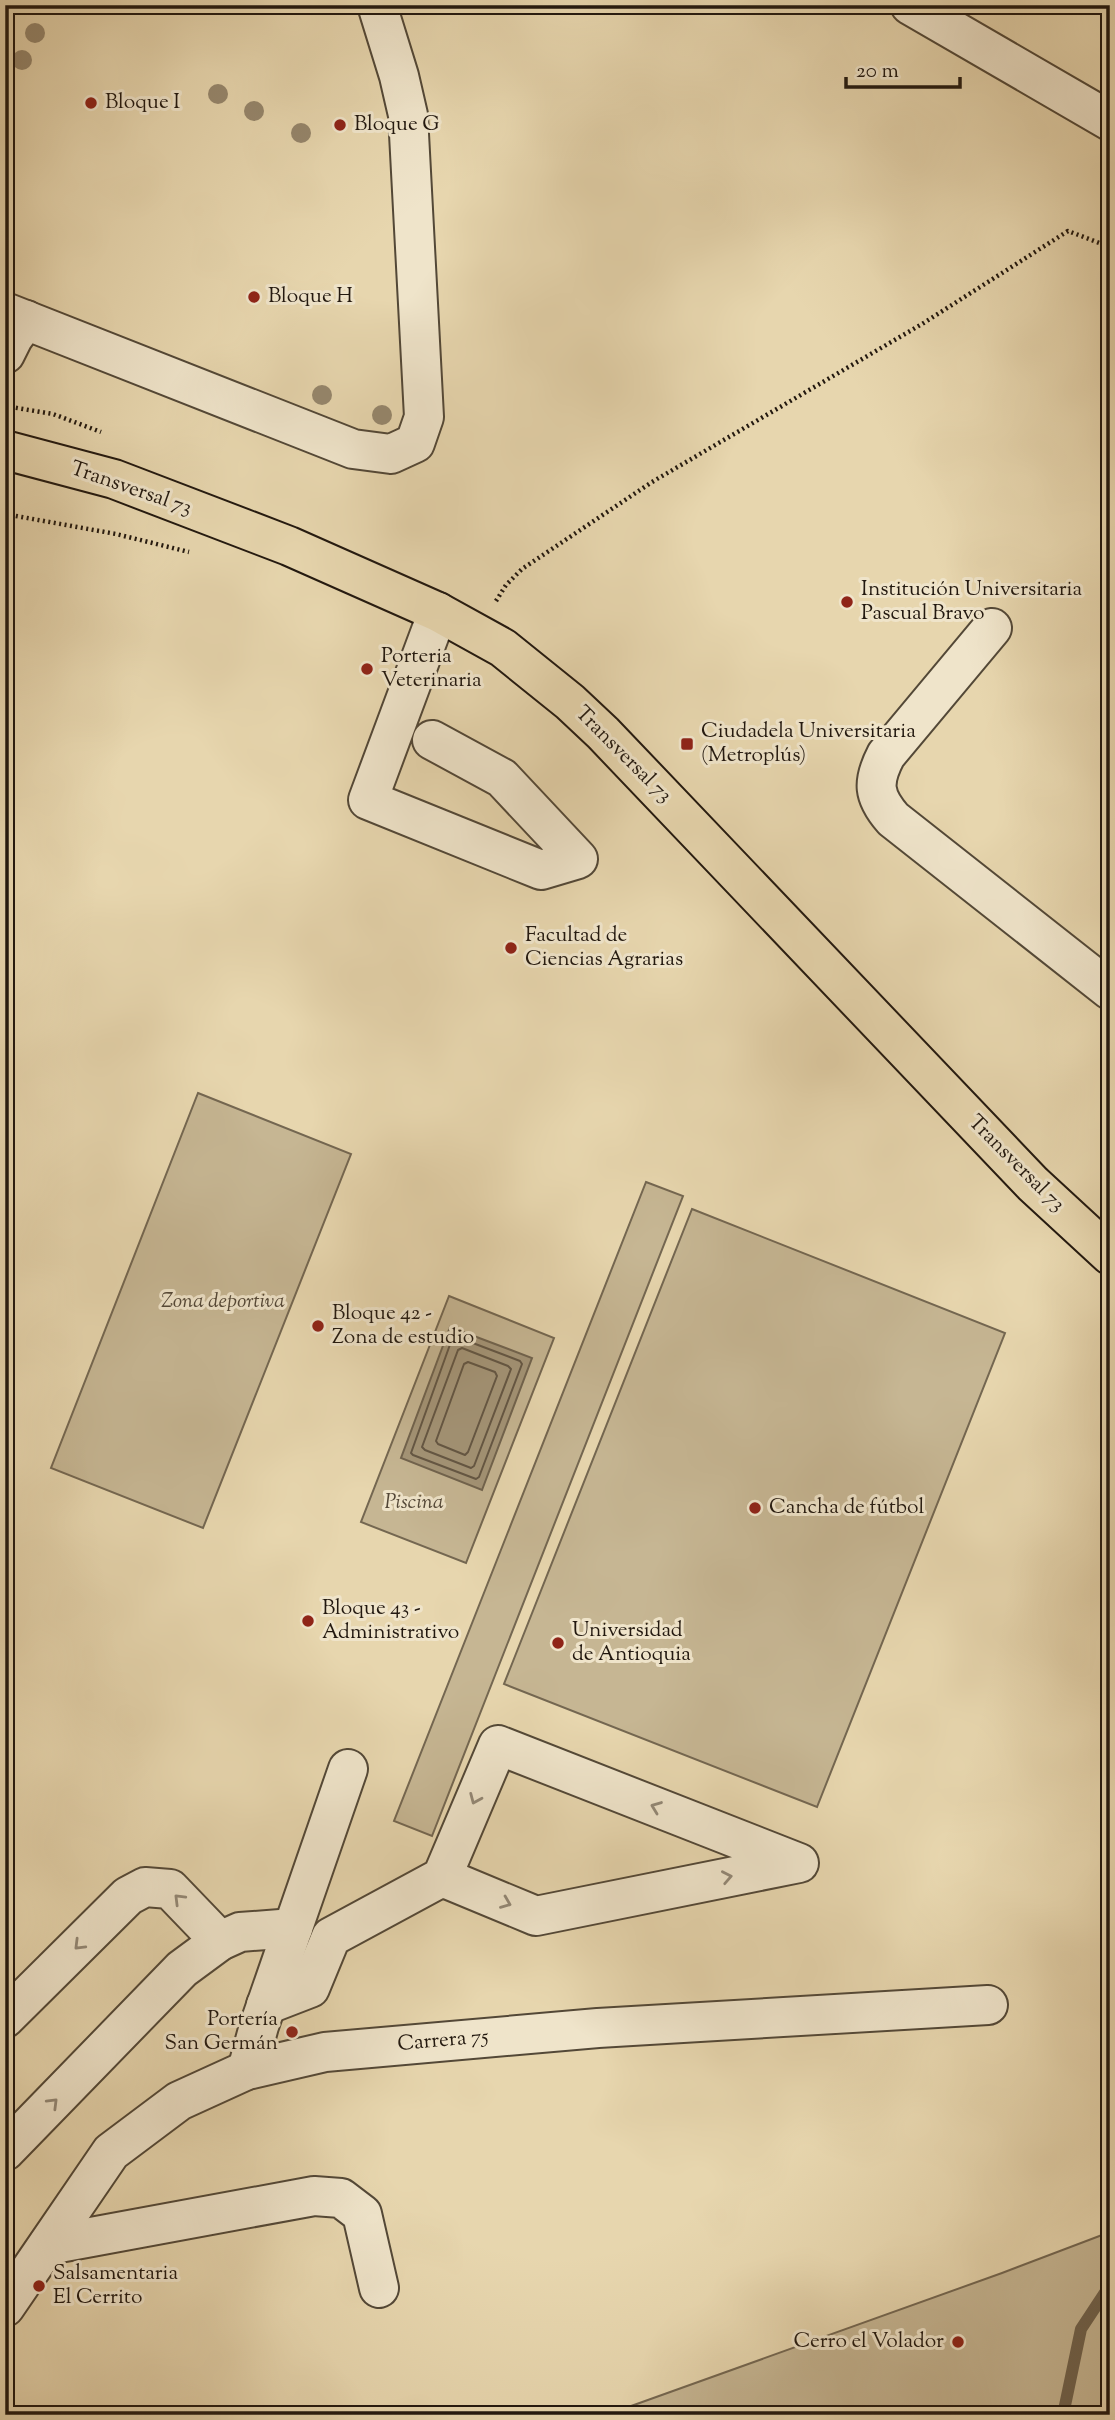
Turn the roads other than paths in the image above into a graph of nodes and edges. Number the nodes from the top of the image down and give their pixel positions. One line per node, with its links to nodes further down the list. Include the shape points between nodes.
1 (377, 5): 4 (street, via 408,115 424,417 415,443 391,454 353,449)
2 (910, 5): 3 (street)
3 (1110, 121)
4 (15, 316): 5 (street)
5 (5, 354)
6 (5, 450): 7 (main road, Transversal 73, via 114,480 289,546)
7 (438, 612): 9 (street, via 368,800 541,870 578,859 502,778); 11 (main road, Transversal 73, via 503,648 603,733 1033,1184)
8 (992, 628): 10 (street, via 886,755 876,789 881,806)
9 (432, 740)
10 (1110, 990)
11 (1110, 1255)
12 (348, 1769): 14 (street)
13 (442, 1877): 13 (street, one-way to 13, via 536,1916 799,1863 498,1745); 16 (street, via 331,1937 310,1988)
14 (293, 1928): 15 (street, via 240,1932); 16 (street)
15 (220, 1941): 18 (street, one-way to 18, via 170,1889 145,1887 128,1896); 20 (street, one-way to 15, via 183,1969)
16 (266, 2005): 19 (street)
17 (988, 2005): 19 (street, Carrera 75, via 598,2028 325,2052)
18 (5, 2018)
19 (247, 2070): 21 (street, Carrera 75, via 178,2101 111,2152)
20 (5, 2151)
21 (48, 2245): 22 (street, via 314,2196 341,2198 362,2214); 23 (street, Carrera 75)
22 (379, 2288)
23 (5, 2307)

